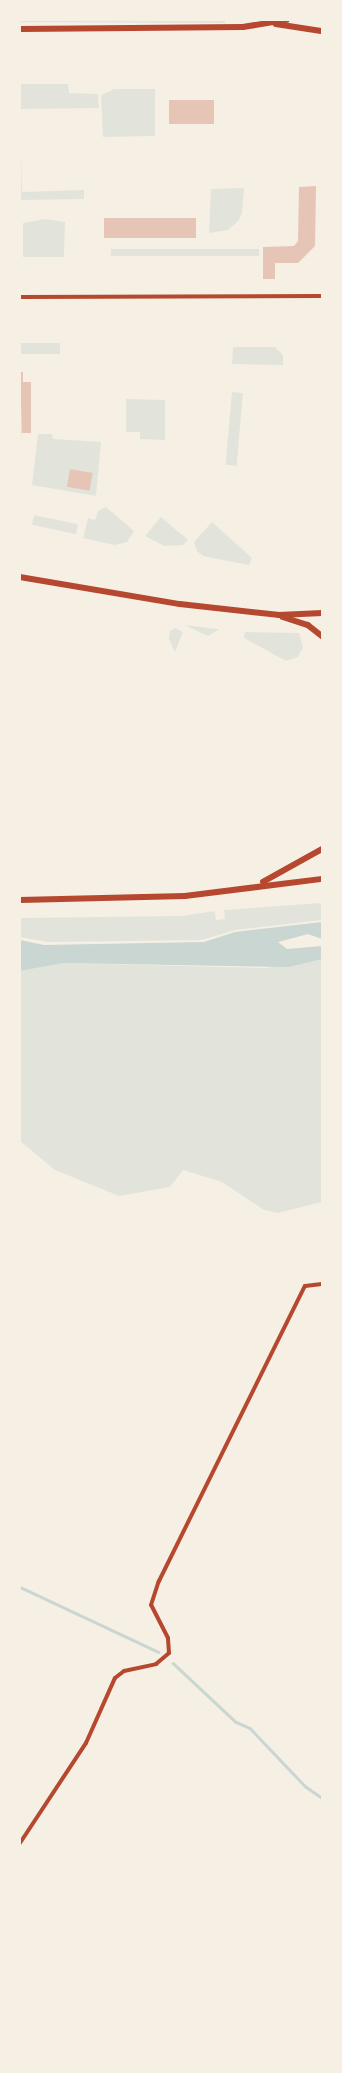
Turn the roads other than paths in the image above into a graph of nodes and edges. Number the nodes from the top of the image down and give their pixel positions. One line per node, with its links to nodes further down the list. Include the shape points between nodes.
1 (286, 20): 2 (street)
2 (274, 24): 3 (street); 4 (street)
3 (20, 29)
4 (322, 31)
5 (322, 296): 6 (street)
6 (20, 297)
7 (20, 577): 9 (street, via 180,604)
8 (322, 613): 9 (street)
9 (279, 616): 10 (street, via 308,624)
10 (322, 636)
11 (322, 849): 13 (street)
12 (322, 878): 13 (street)
13 (260, 884): 14 (street, via 185,896)
14 (20, 900)
15 (322, 1284): 16 (street, via 305,1286 159,1581 151,1605 153,1614 168,1638 169,1653 156,1664 124,1671 115,1678 86,1744)
16 (20, 1844)

